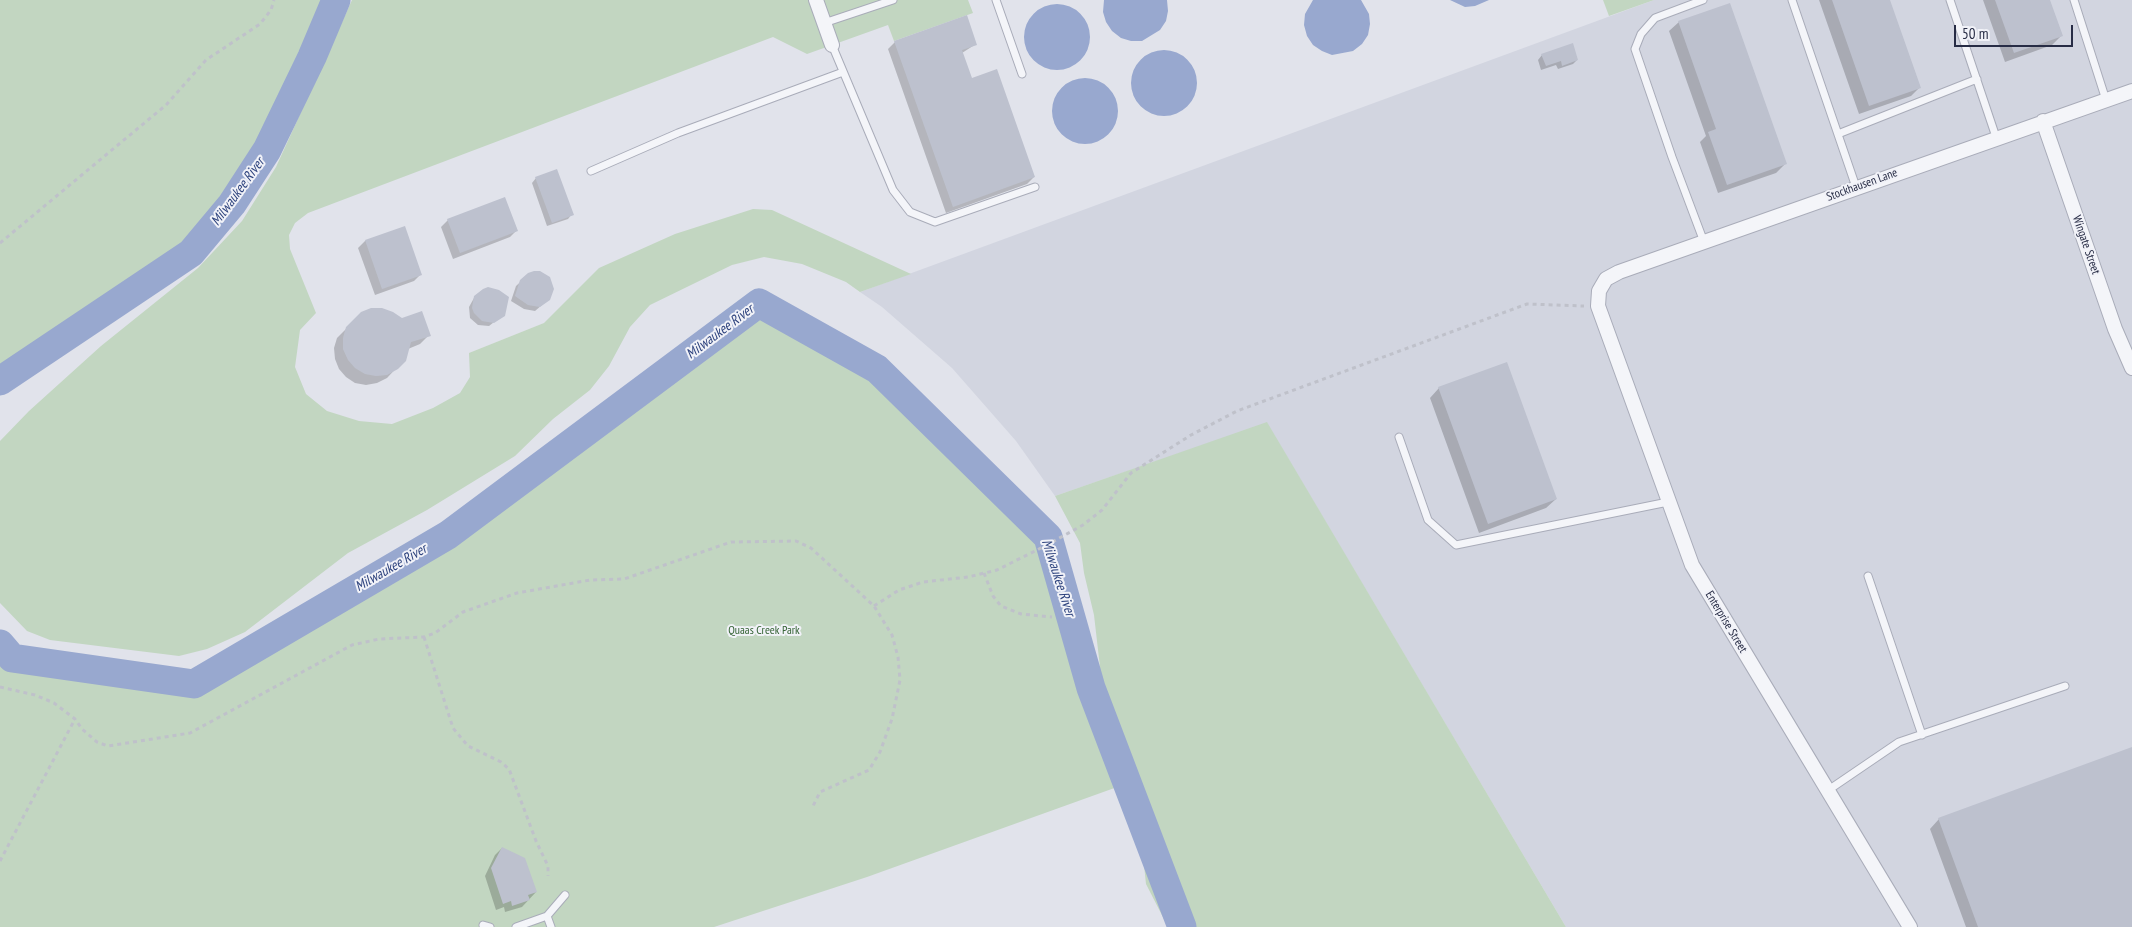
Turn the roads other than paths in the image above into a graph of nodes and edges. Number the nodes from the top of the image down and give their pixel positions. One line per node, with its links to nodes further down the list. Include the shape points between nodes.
1 (816, 0): 8 (street)
2 (893, 0): 8 (lane)
3 (996, 0): 11 (lane)
4 (1703, 0): 21 (lane, via 1656,18 1641,34 1635,49)
5 (1792, 0): 16 (lane)
6 (1950, 0): 12 (lane)
7 (2074, 0): 14 (lane)
8 (824, 23): 9 (street)
9 (832, 45): 10 (lane)
10 (843, 72): 18 (lane, via 678,134); 19 (lane, via 893,190 910,212 935,222)
11 (1022, 74)
12 (1977, 79): 16 (lane); 17 (lane)
13 (2132, 91): 14 (street, Stockhausen Lane)
14 (2106, 100): 15 (street, Stockhausen Lane)
15 (2043, 121): 17 (street, Stockhausen Lane); 23 (street, Wingate Street, via 2115,329)
16 (1838, 134): 20 (lane)
17 (1996, 138): 20 (street, Stockhausen Lane)
18 (591, 171)
19 (1035, 187)
20 (1856, 187): 21 (street, Stockhausen Lane)
21 (1704, 242): 22 (street, Stockhausen Lane, via 1619,272 1606,279)
22 (1599, 291): 25 (street, Enterprise Street, via 1598,306)
23 (2132, 368)
24 (1399, 437): 25 (lane, via 1428,520 1456,545)
25 (1668, 502): 29 (street, Enterprise Street, via 1692,565)
26 (1868, 576): 28 (lane)
27 (2065, 686): 28 (lane)
28 (1922, 734): 29 (lane, via 1899,742)
29 (1828, 791): 34 (street, Enterprise Street)
30 (565, 895): 31 (lane)
31 (548, 916): 32 (lane); 33 (lane)
32 (516, 927)
33 (551, 927)
34 (1910, 927)

